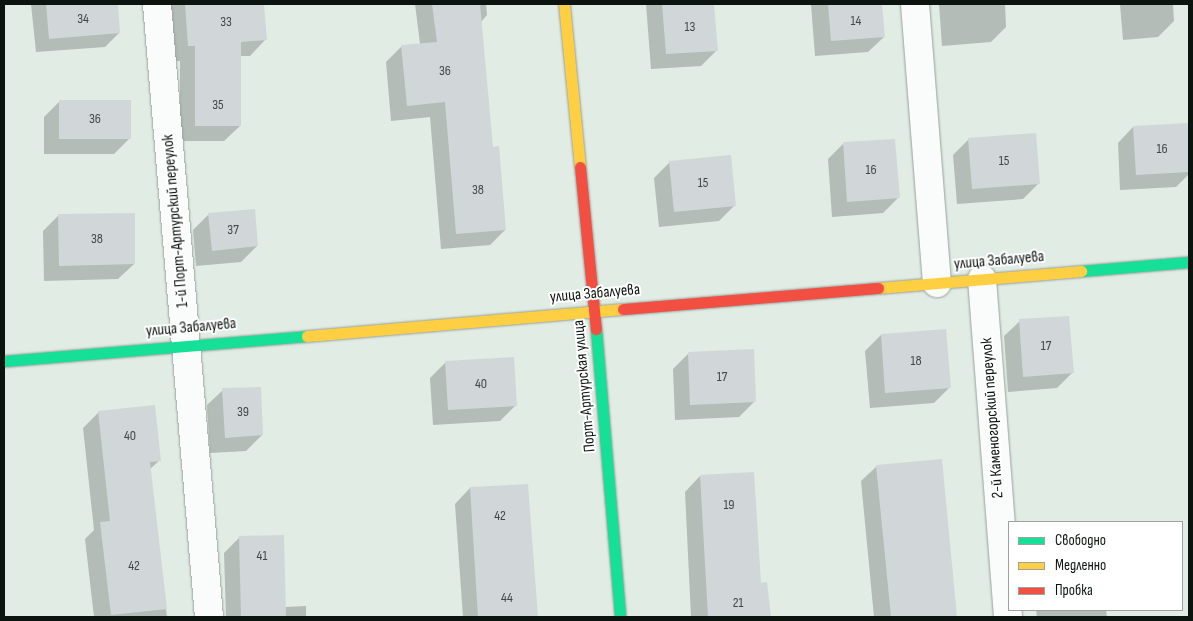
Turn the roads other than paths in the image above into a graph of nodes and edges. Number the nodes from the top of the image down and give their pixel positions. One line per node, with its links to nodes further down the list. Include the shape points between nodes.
1 (157, 4): 8 (street, 1-й Порт-Артурский переулок)
2 (564, 4): 7 (street, Порт-Артурская улица)
3 (915, 4): 6 (street)
4 (1189, 262): 5 (street, улица Забалуева)
5 (982, 279): 6 (street, улица Забалуева); 12 (street, 2-й Каменогорский переулок)
6 (937, 283): 7 (street, улица Забалуева)
7 (595, 310): 8 (street, улица Забалуева); 11 (street, Порт-Артурская улица)
8 (187, 344): 9 (street, улица Забалуева); 10 (street, 1-й Порт-Артурский переулок)
9 (4, 361)
10 (210, 617)
11 (620, 617)
12 (1008, 617)

